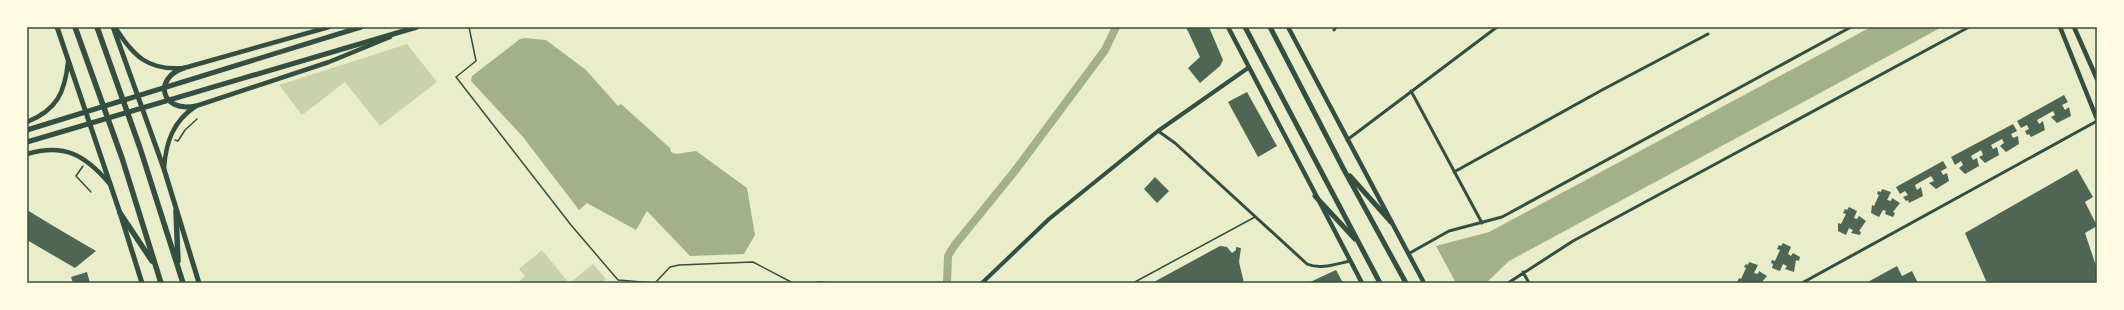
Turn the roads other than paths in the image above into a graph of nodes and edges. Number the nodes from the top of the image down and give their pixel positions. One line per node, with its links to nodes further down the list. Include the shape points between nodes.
1 (57, 27): 20 (main road)
2 (75, 27): 46 (highway, via 122,158)
3 (98, 27): 47 (highway)
4 (114, 27): 21 (main road, via 126,44 149,64 160,68); 34 (main road)
5 (329, 27): 21 (main road)
6 (362, 27): 28 (main road)
7 (417, 27): 18 (main road)
8 (469, 27): 53 (lane, via 476,61 456,77 618,280 655,283 670,268 679,265 753,262)
9 (1228, 27): 22 (main road)
10 (1245, 27): 43 (main road)
11 (1270, 27): 33 (main road)
12 (1288, 27): 30 (main road)
13 (1497, 27): 24 (street)
14 (1851, 27): 42 (street, via 1502,217)
15 (1969, 27): 48 (street, via 1580,238)
16 (2060, 27): 26 (main road)
17 (2074, 27): 23 (main road)
18 (404, 31): 25 (main road, via 329,62); 31 (main road)
19 (1708, 34): 35 (street)
20 (69, 60): 27 (main road, via 66,80 56,103 49,111); 36 (main road)
21 (184, 68): 25 (main road, via 167,78 165,92 171,104 181,108)
22 (1248, 68): 29 (street); 37 (main road)
23 (2097, 79)
24 (1411, 91): 30 (street); 35 (street)
25 (196, 106): 34 (main road, via 181,118 173,130 166,147)
26 (2097, 120): 64 (street)
27 (27, 122)
28 (27, 130)
29 (1158, 131): 40 (street); 56 (street, via 1049,219)
30 (1347, 140): 41 (main road)
31 (27, 142)
32 (27, 154): 36 (main road, via 49,149 70,153 93,166)
33 (1344, 168): 41 (main road); 60 (main road)
34 (164, 169): 38 (main road)
35 (1454, 172): 42 (street)
36 (111, 185): 39 (main road)
37 (1314, 196): 43 (main road); 45 (main road)
38 (176, 211): 47 (highway); 52 (main road)
39 (120, 213): 46 (highway); 49 (main road)
40 (1255, 217): 45 (street, via 1307,264 1314,267); 57 (lane)
41 (1391, 222): 44 (main road)
42 (1482, 224): 44 (street, via 1449,231)
43 (1360, 244): 59 (main road)
44 (1409, 256): 61 (main road)
45 (1350, 261): 58 (main road)
46 (156, 268): 50 (highway)
47 (179, 269): 51 (highway)
48 (1523, 272): 62 (street); 63 (street)
49 (142, 283)
50 (161, 283)
51 (183, 283)
52 (199, 283)
53 (793, 283)
54 (814, 283): 55 (lane)
55 (831, 283)
56 (982, 283)
57 (1133, 283)
58 (1362, 283)
59 (1380, 283)
60 (1406, 283)
61 (1424, 283)
62 (1508, 283)
63 (1529, 283)
64 (1802, 283)

